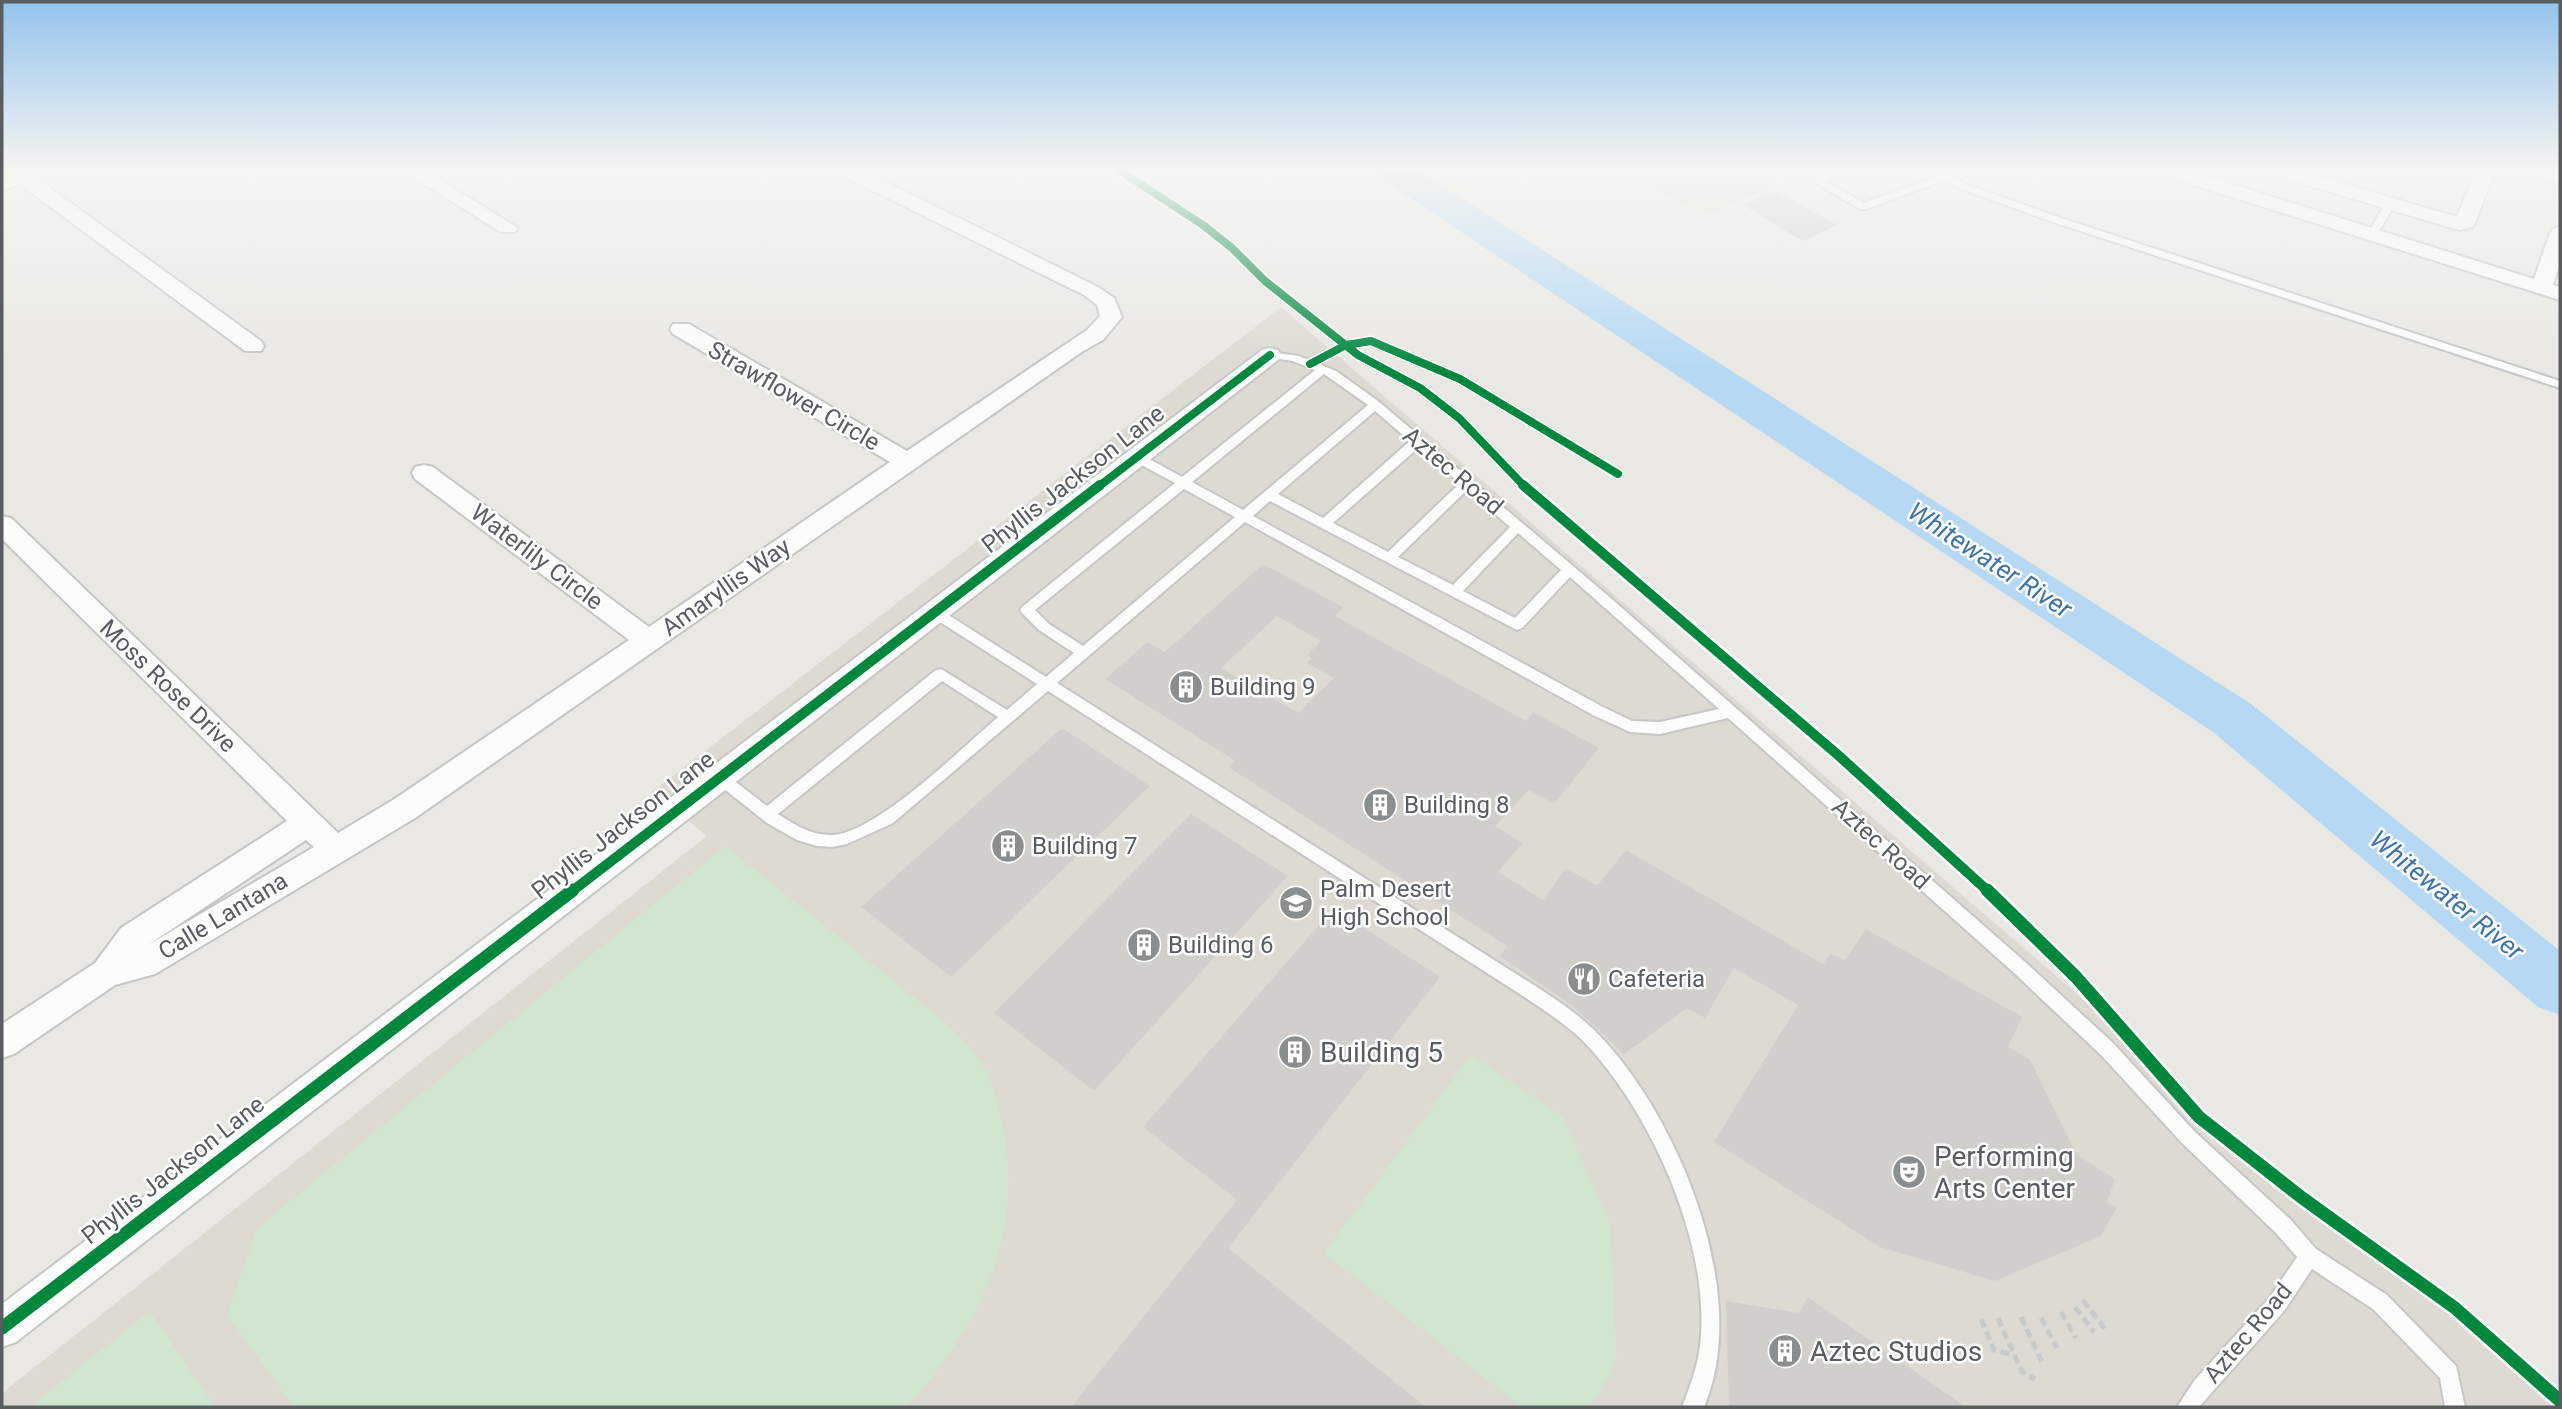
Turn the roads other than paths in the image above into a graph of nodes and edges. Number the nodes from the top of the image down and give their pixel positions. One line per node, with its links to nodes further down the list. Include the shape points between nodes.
1 (101, 236): 8 (street)
2 (980, 236): 15 (street, Amaryllis Way, via 1091,291 1107,302 1111,317 1095,335)
3 (2105, 236): 11 (lane)
4 (2374, 236): 6 (street)
5 (2560, 236): 6 (street)
6 (2551, 291)
7 (681, 330): 15 (street, Strawflower Circle)
8 (253, 346)
9 (1270, 355): 10 (lane, Aztec Road); 14 (street, Phyllis Jackson Lane)
10 (1323, 369): 12 (lane, Aztec Road); 17 (lane)
11 (2560, 385)
12 (1375, 405): 13 (lane, Aztec Road); 19 (lane)
13 (1418, 441): 18 (lane, Aztec Road); 22 (lane)
14 (1136, 457): 17 (lane); 27 (street, Phyllis Jackson Lane)
15 (908, 462): 28 (street, Amaryllis Way)
16 (424, 473): 28 (street, Waterlily Circle)
17 (1184, 483): 20 (lane); 29 (lane, via 1027,611)
18 (1467, 483): 23 (lane, Aztec Road); 24 (lane)
19 (1269, 495): 20 (lane); 22 (lane)
20 (1244, 517): 29 (lane); 31 (lane, via 1630,726 1660,728)
21 (2, 524): 35 (street, Moss Rose Drive)
22 (1324, 524): 24 (lane)
23 (1518, 526): 25 (lane, Aztec Road); 26 (lane)
24 (1390, 558): 26 (lane)
25 (1569, 570): 26 (lane, via 1517,625); 31 (lane, Aztec Road)
26 (1454, 592)
27 (934, 612): 30 (lane); 33 (street, Phyllis Jackson Lane)
28 (649, 640): 36 (street, Amaryllis Way, via 404,809)
29 (1084, 653): 30 (lane)
30 (1046, 685): 32 (lane); 41 (lane, via 1510,979 1567,1018 1601,1049 1650,1121 1676,1175 1707,1266 1712,1330)
31 (1731, 712): 39 (lane, Aztec Road, via 2107,1049 2189,1139)
32 (1008, 717): 34 (lane, via 888,819 856,836 830,841 809,838); 34 (lane, via 941,674)
33 (719, 777): 34 (lane); 40 (street, Phyllis Jackson Lane)
34 (768, 814)
35 (308, 823): 36 (street, Moss Rose Drive); 37 (street, Calle Lantana)
36 (334, 848): 37 (street, Calle Lantana)
37 (205, 908): 38 (street, Calle Lantana, via 144,964 107,973)
38 (2, 1043)
39 (2309, 1256): 42 (lane, Aztec Road, via 2277,1304); 43 (lane, via 2380,1302 2449,1373)
40 (2, 1328)
41 (1692, 1407)
42 (2188, 1407)
43 (2455, 1407)

